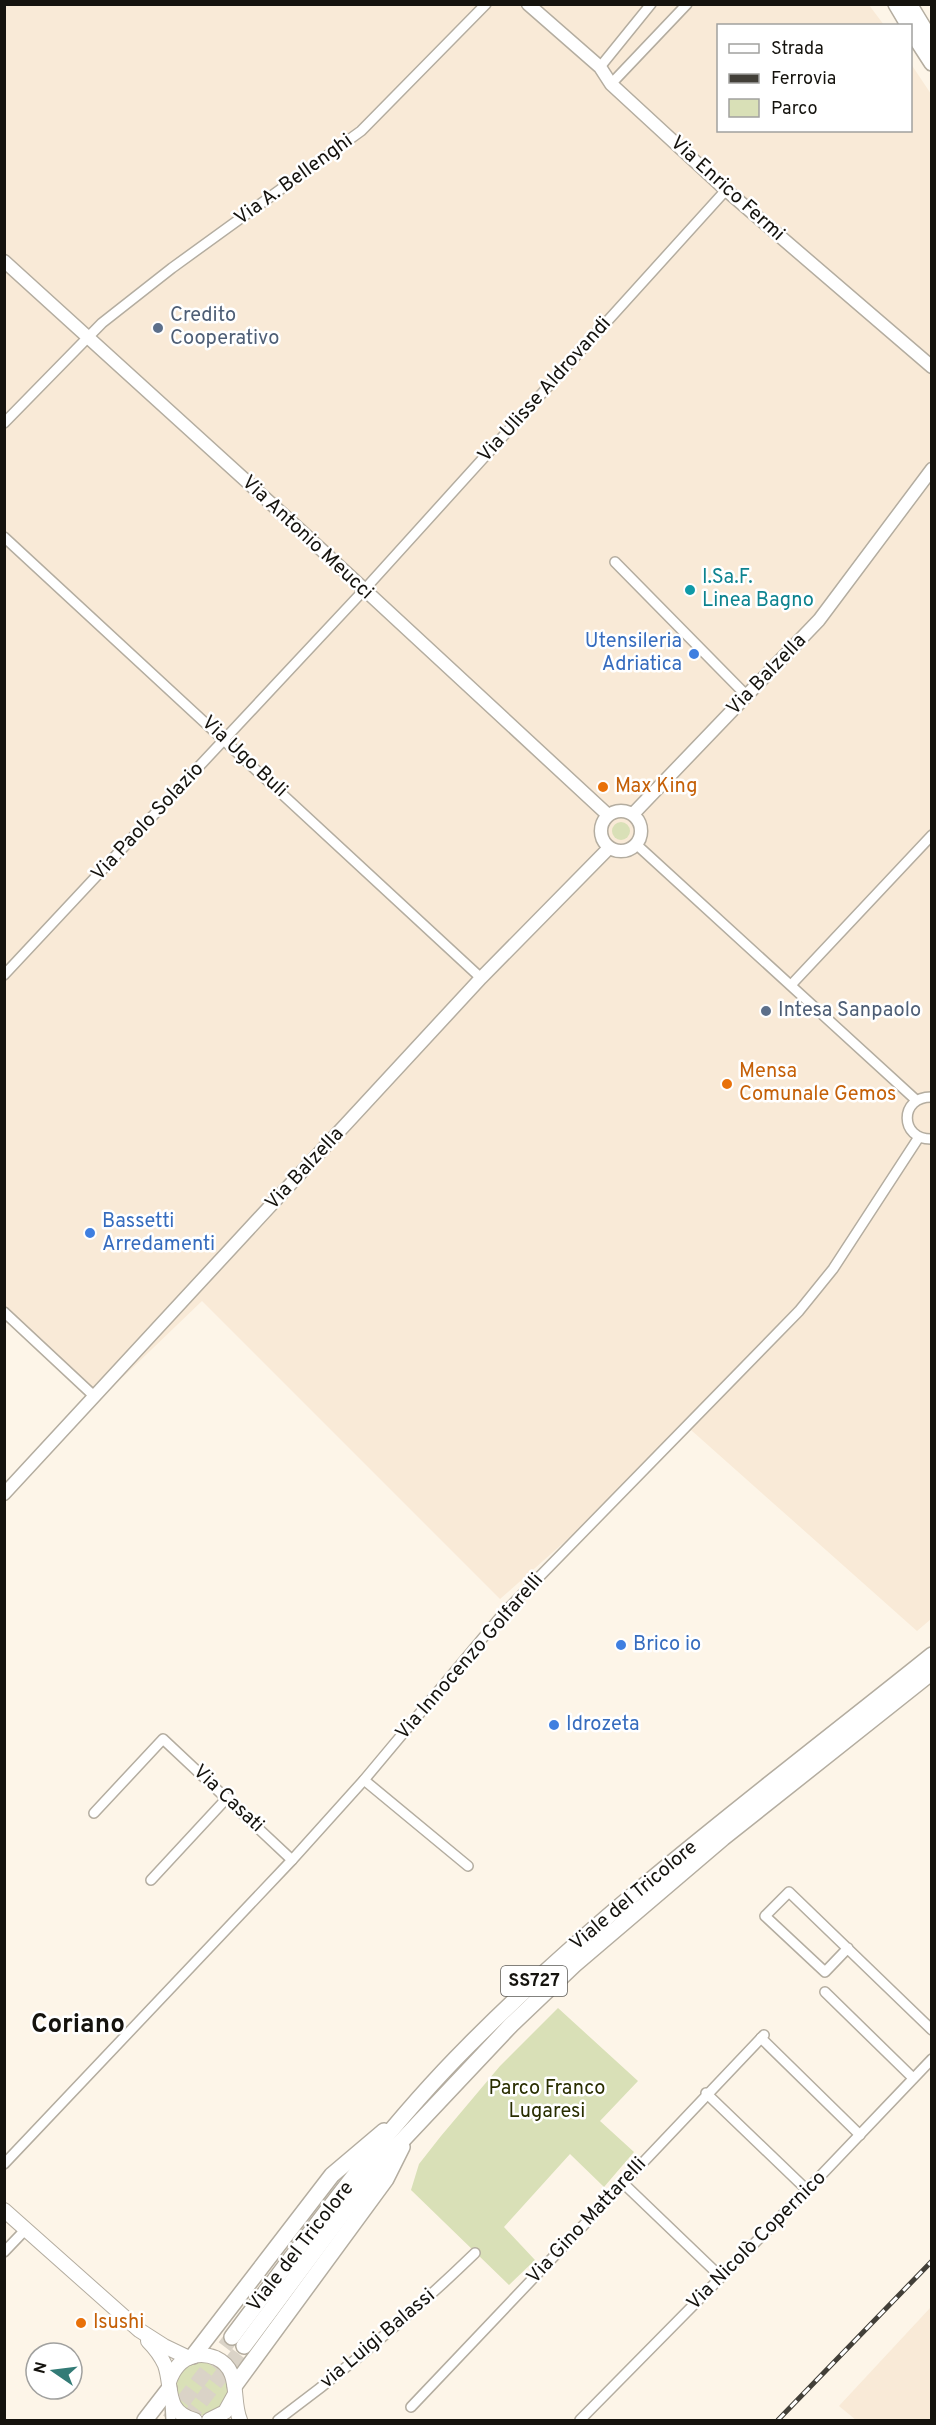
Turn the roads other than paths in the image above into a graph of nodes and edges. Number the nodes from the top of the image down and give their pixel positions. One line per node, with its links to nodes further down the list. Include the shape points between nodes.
1 (486, 4): 15 (street, Via A. Bellenghi, via 361,131 172,268)
2 (528, 4): 11 (street, Via Enrico Fermi)
3 (651, 4): 11 (street)
4 (687, 4): 12 (street)
5 (896, 4): 7 (highway)
6 (909, 4): 9 (highway)
7 (908, 24)
8 (912, 30): 10 (highway)
9 (932, 42)
10 (932, 63)
11 (600, 67): 12 (street, Via Enrico Fermi)
12 (611, 84): 13 (street, Via Enrico Fermi)
13 (726, 190): 16 (street, Via Enrico Fermi); 21 (street, Via Ulisse Aldrovandi)
14 (4, 261): 15 (street, Via Antonio Meucci)
15 (86, 337): 17 (street, Via A. Bellenghi); 21 (street, Via Antonio Meucci)
16 (932, 367)
17 (4, 423)
18 (932, 469): 22 (street, Via Balzella, via 819,620)
19 (4, 537): 23 (street, Via Ugo Buli)
20 (615, 562): 22 (street)
21 (364, 590): 23 (street, Via Paolo Solazio); 25 (street, Via Antonio Meucci)
22 (747, 696): 24 (street, Via Balzella)
23 (226, 740): 29 (street, Via Paolo Solazio); 30 (street, Via Ugo Buli)
24 (633, 814): 25 (street, via 620,810); 27 (street, via 641,825)
25 (608, 815): 28 (street, via 601,832)
26 (932, 836): 31 (street)
27 (637, 845): 28 (street, via 627,851); 31 (street)
28 (609, 848): 30 (street, Via Balzella)
29 (4, 975)
30 (481, 978): 37 (street, Via Balzella)
31 (790, 985): 33 (street)
32 (932, 1097): 33 (street)
33 (916, 1100): 34 (street, via 907,1123)
34 (919, 1137): 35 (street); 42 (street, Via Innocenzo Golfarelli, via 833,1269 799,1311 502,1615)
35 (932, 1139)
36 (4, 1312): 37 (street)
37 (94, 1396): 38 (street, Via Balzella)
38 (4, 1494)
39 (932, 1655): 40 (highway, Viale del Tricolore / SS727)
40 (925, 1672): 41 (highway, Viale del Tricolore / SS727)
41 (901, 1690): 54 (highway, Viale del Tricolore / SS727, via 617,1906 466,2048); 55 (highway, Viale del Tricolore / SS727, via 574,1965)
42 (364, 1780): 45 (street, Via Innocenzo Golfarelli); 46 (street)
43 (226, 1798): 44 (street, Via Casati, via 163,1739); 45 (street, Via Casati); 47 (street)
44 (94, 1813)
45 (292, 1860): 57 (street, Via Innocenzo Golfarelli)
46 (468, 1866)
47 (151, 1880)
48 (848, 1948): 48 (street, via 825,1972 765,1916 789,1892); 50 (street)
49 (825, 1992): 52 (street)
50 (932, 2030)
51 (932, 2059): 52 (street, Via Nicolò Copernico)
52 (913, 2078): 56 (street, Via Nicolò Copernico)
53 (706, 2093): 56 (street, Via Gino Mattarelli, via 762,2037); 58 (street, Via Gino Mattarelli); 59 (street)
54 (403, 2117): 55 (highway, Viale del Tricolore / SS727, via 238,2341); 66 (highway, via 332,2175)
55 (409, 2132): 68 (highway, via 386,2179)
56 (860, 2135): 59 (street, Via Nicolò Copernico)
57 (4, 2164)
58 (623, 2183): 64 (street); 69 (street, Via Gino Mattarelli)
59 (807, 2190): 64 (street, Via Nicolò Copernico)
60 (4, 2210): 61 (main road)
61 (26, 2229): 62 (street); 65 (main road)
62 (4, 2252)
63 (475, 2253): 75 (street, via Luigi Balassi, via 401,2321)
64 (721, 2277): 76 (street, Via Nicolò Copernico)
65 (139, 2330): 66 (main road); 67 (main road, via 165,2365)
66 (191, 2357): 67 (main road, via 174,2369); 68 (main road, via 208,2355 221,2361 231,2371)
67 (169, 2389): 71 (highway); 72 (street); 73 (main road, via 179,2412)
68 (235, 2389): 70 (main road, via 230,2406); 74 (main road)
69 (411, 2407)
70 (212, 2420)
71 (146, 2421)
72 (171, 2421)
73 (195, 2421)
74 (240, 2421)
75 (278, 2421)
76 (580, 2421)

